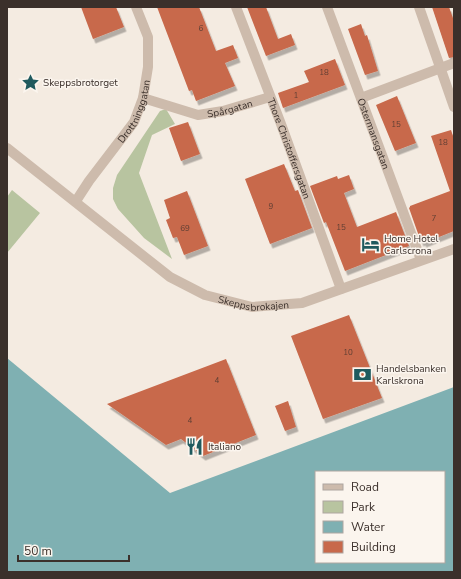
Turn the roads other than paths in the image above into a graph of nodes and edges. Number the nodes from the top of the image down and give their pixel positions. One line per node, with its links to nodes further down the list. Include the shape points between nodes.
1 (136, 7): 8 (street, Drottninggatan, via 148,37 148,67)
2 (236, 7): 7 (street, Thore Christoffersgatan)
3 (327, 7): 9 (street, Ostermansgatan)
4 (419, 7): 6 (street)
5 (454, 63): 6 (street)
6 (440, 67): 9 (street); 10 (street)
7 (270, 97): 8 (street, Spårgatan, via 223,111 198,115); 15 (street, Thore Christoffersgatan)
8 (143, 98): 12 (street, Drottninggatan, via 134,122)
9 (361, 98): 14 (street, Ostermansgatan)
10 (454, 107)
11 (7, 148): 12 (street, Skeppsbrokajen)
12 (76, 201): 15 (street, Skeppsbrokajen, via 170,277 205,295 252,307 302,303)
13 (454, 249): 14 (street, Skeppsbrokajen)
14 (421, 260): 15 (street, Skeppsbrokajen)
15 (341, 289)

